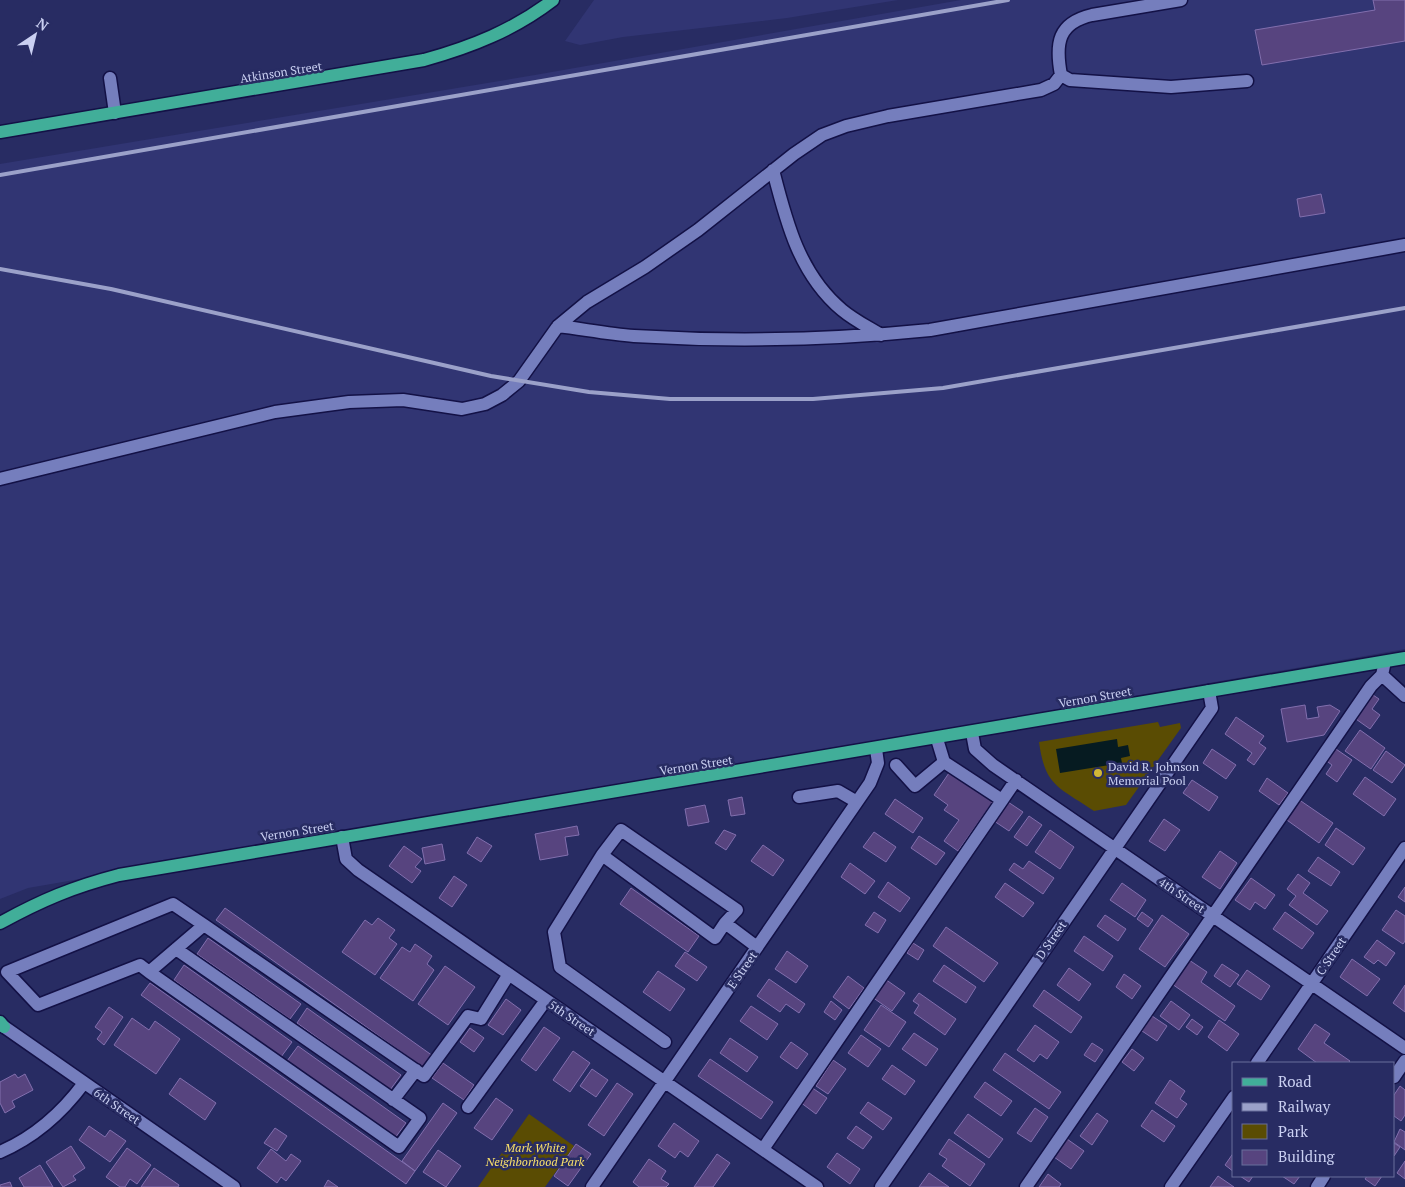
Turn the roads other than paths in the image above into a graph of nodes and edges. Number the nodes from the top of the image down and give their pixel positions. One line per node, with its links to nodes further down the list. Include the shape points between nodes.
1 (553, 0): 6 (main road, Atkinson Street, via 492,37 424,60)
2 (1181, 0): 3 (street, via 1078,18 1066,26 1061,36)
3 (1061, 75): 5 (street, via 1070,80 1171,87); 8 (street, via 1054,84 1042,90 846,126 822,135)
4 (110, 78): 6 (street)
5 (1248, 81)
6 (115, 113): 7 (main road, Atkinson Street)
7 (0, 132)
8 (773, 170): 10 (street, via 698,230 587,302); 11 (street, via 792,238 808,269 842,310)
9 (1405, 245): 11 (street, via 950,327)
10 (558, 326): 11 (street, via 633,336 752,340); 12 (street, via 519,381 484,404 462,409 402,400 275,412)
11 (881, 335)
12 (0, 479)
13 (1405, 658): 14 (main road, Vernon Street)
14 (1384, 662): 15 (street); 16 (main road, Vernon Street)
15 (1382, 675): 17 (street); 31 (street, via 1371,686)
16 (1208, 691): 18 (main road, Vernon Street); 29 (street, D Street, via 1212,708)
17 (1405, 696)
18 (972, 733): 19 (main road, Vernon Street); 23 (street, 4th Street, via 975,749)
19 (937, 739): 20 (main road, Vernon Street); 21 (street)
20 (876, 749): 26 (street, E Street, via 876,771); 27 (main road, Vernon Street)
21 (944, 762): 22 (street, via 915,786); 25 (street)
22 (896, 765)
23 (1016, 780): 25 (street); 29 (street, 4th Street)
24 (798, 797): 26 (street, via 838,791)
25 (1002, 800): 53 (street)
26 (857, 802): 35 (street, E Street)
27 (342, 837): 32 (main road, Vernon Street, via 119,875 75,886); 38 (street, 5th Street, via 346,859 351,865)
28 (1405, 848): 39 (street, C Street)
29 (1114, 849): 31 (street, 4th Street); 58 (street, D Street)
30 (602, 855): 33 (street, via 715,938); 33 (street, via 621,830 737,910); 42 (street, via 554,932 560,968)
31 (1214, 916): 39 (street, 4th Street); 59 (street)
32 (0, 923)
33 (725, 923): 35 (street)
34 (204, 925): 36 (street); 37 (street, via 173,904 7,972 38,1005 140,966); 46 (street)
35 (757, 947): 48 (street, E Street)
36 (176, 949): 37 (street); 50 (street)
37 (149, 972): 50 (street, via 398,1147 420,1118)
38 (509, 974): 40 (street, 5th Street); 46 (street, via 481,1019 468,1016 424,1076)
39 (1312, 984): 43 (street, 4th Street); 45 (street, C Street)
40 (546, 1000): 48 (street, 5th Street); 52 (street)
41 (2, 1028): 49 (street, 6th Street)
42 (665, 1042)
43 (1405, 1048)
44 (1405, 1061): 47 (street)
45 (1258, 1062)
46 (416, 1070): 50 (street)
47 (1395, 1076)
48 (665, 1082): 53 (street, 5th Street); 56 (street, E Street)
49 (84, 1083): 54 (street, via 51,1120 35,1133); 55 (street, 6th Street)
50 (393, 1100)
51 (1232, 1100): 60 (street)
52 (468, 1107)
53 (763, 1149): 57 (street, 5th Street)
54 (0, 1152)
55 (234, 1187)
56 (592, 1187)
57 (817, 1187)
58 (881, 1187)
59 (1026, 1187)
60 (1171, 1187)

